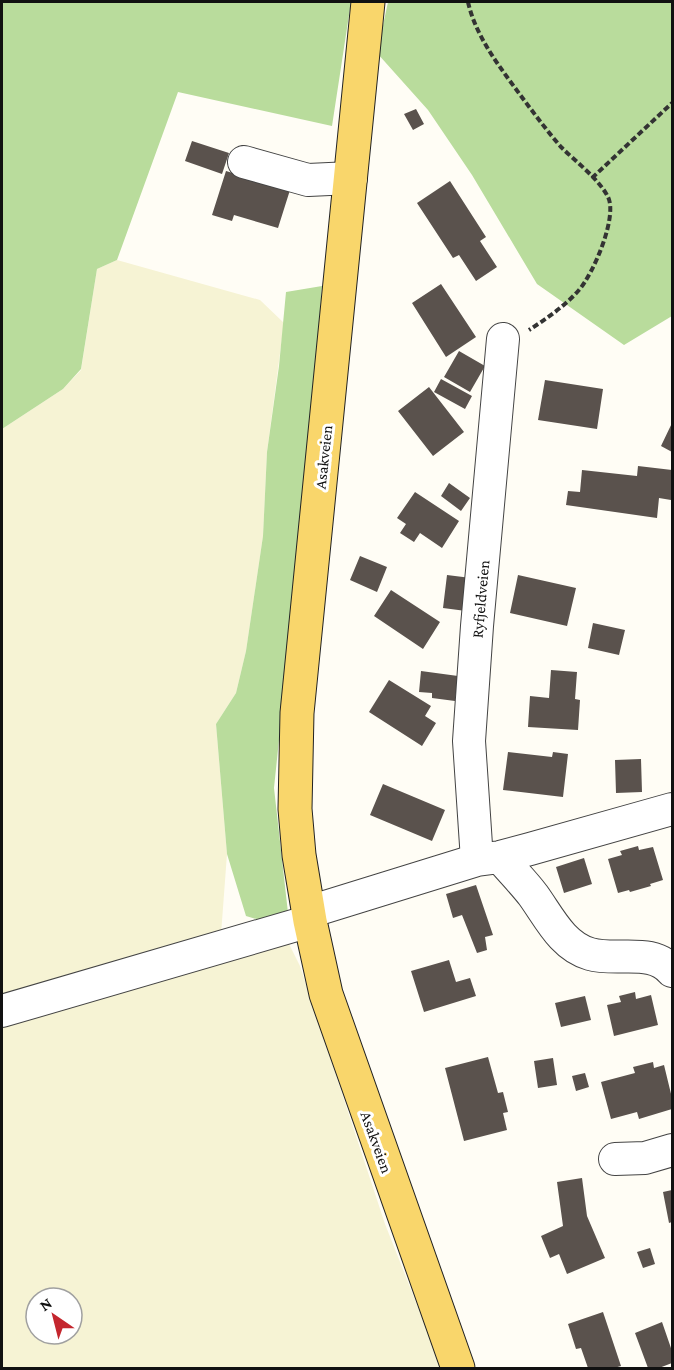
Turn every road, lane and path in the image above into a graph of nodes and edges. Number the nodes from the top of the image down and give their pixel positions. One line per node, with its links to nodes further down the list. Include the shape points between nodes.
1 (368, 2): 5 (main road, Asakveien)
2 (468, 2): 6 (path, via 478,31 511,82 559,144)
3 (672, 103): 6 (path)
4 (244, 162): 5 (street, via 308,180)
5 (351, 178): 10 (main road, Asakveien, via 297,713 295,809)
6 (592, 178): 7 (path, via 609,199 610,217 586,280 558,310 530,330)
7 (503, 339): 9 (street, Ryfjeldveien, via 469,741)
8 (672, 810): 9 (street)
9 (488, 858): 10 (street); 11 (street, via 533,895 561,936 587,954 651,957)
10 (310, 916): 12 (street); 15 (main road, Asakveien, via 326,994)
11 (672, 971)
12 (2, 1011)
13 (672, 1150): 14 (street, via 645,1158)
14 (615, 1160)
15 (458, 1368)

